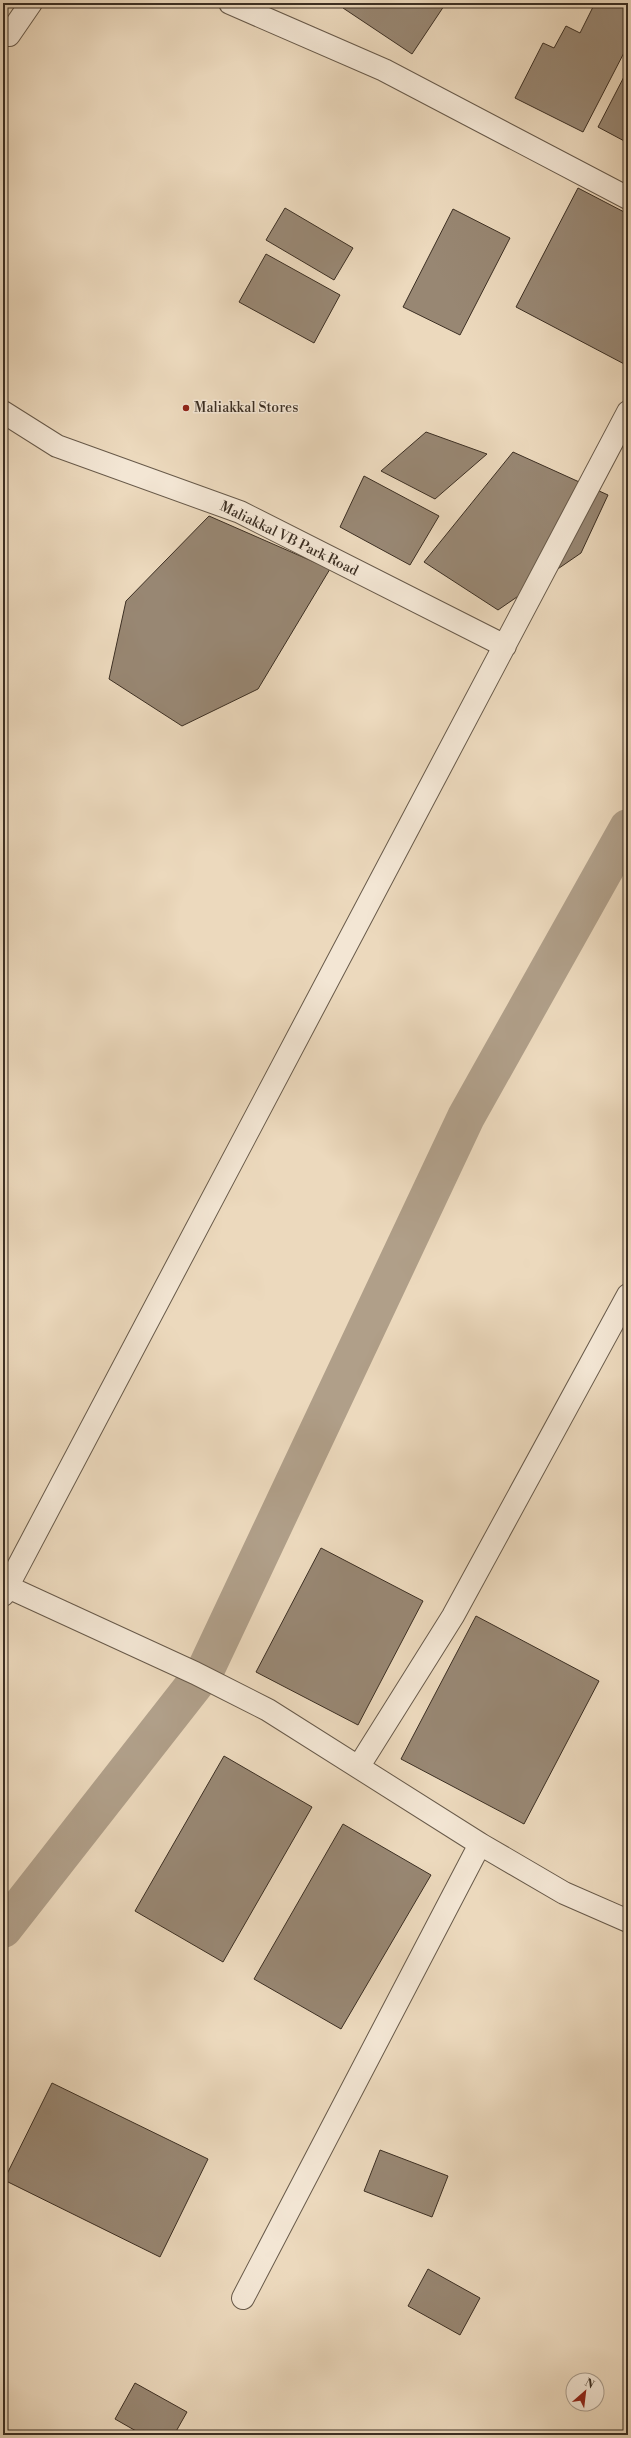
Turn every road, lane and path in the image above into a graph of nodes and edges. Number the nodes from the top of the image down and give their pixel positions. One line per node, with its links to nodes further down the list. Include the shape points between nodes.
1 (31, 3): 3 (street, via 9,36)
2 (230, 3): 4 (street, via 384,70)
3 (3, 34)
4 (628, 198)
5 (3, 412): 7 (street, Maliakkal VB Park Road, via 57,446 240,512)
6 (628, 412): 7 (street)
7 (505, 646): 9 (street)
8 (628, 1295): 10 (street, via 453,1616)
9 (5, 1591): 10 (street, via 203,1677 268,1710)
10 (359, 1766): 11 (street)
11 (480, 1844): 12 (street, via 564,1893); 13 (street)
12 (628, 1921)
13 (243, 2298)

